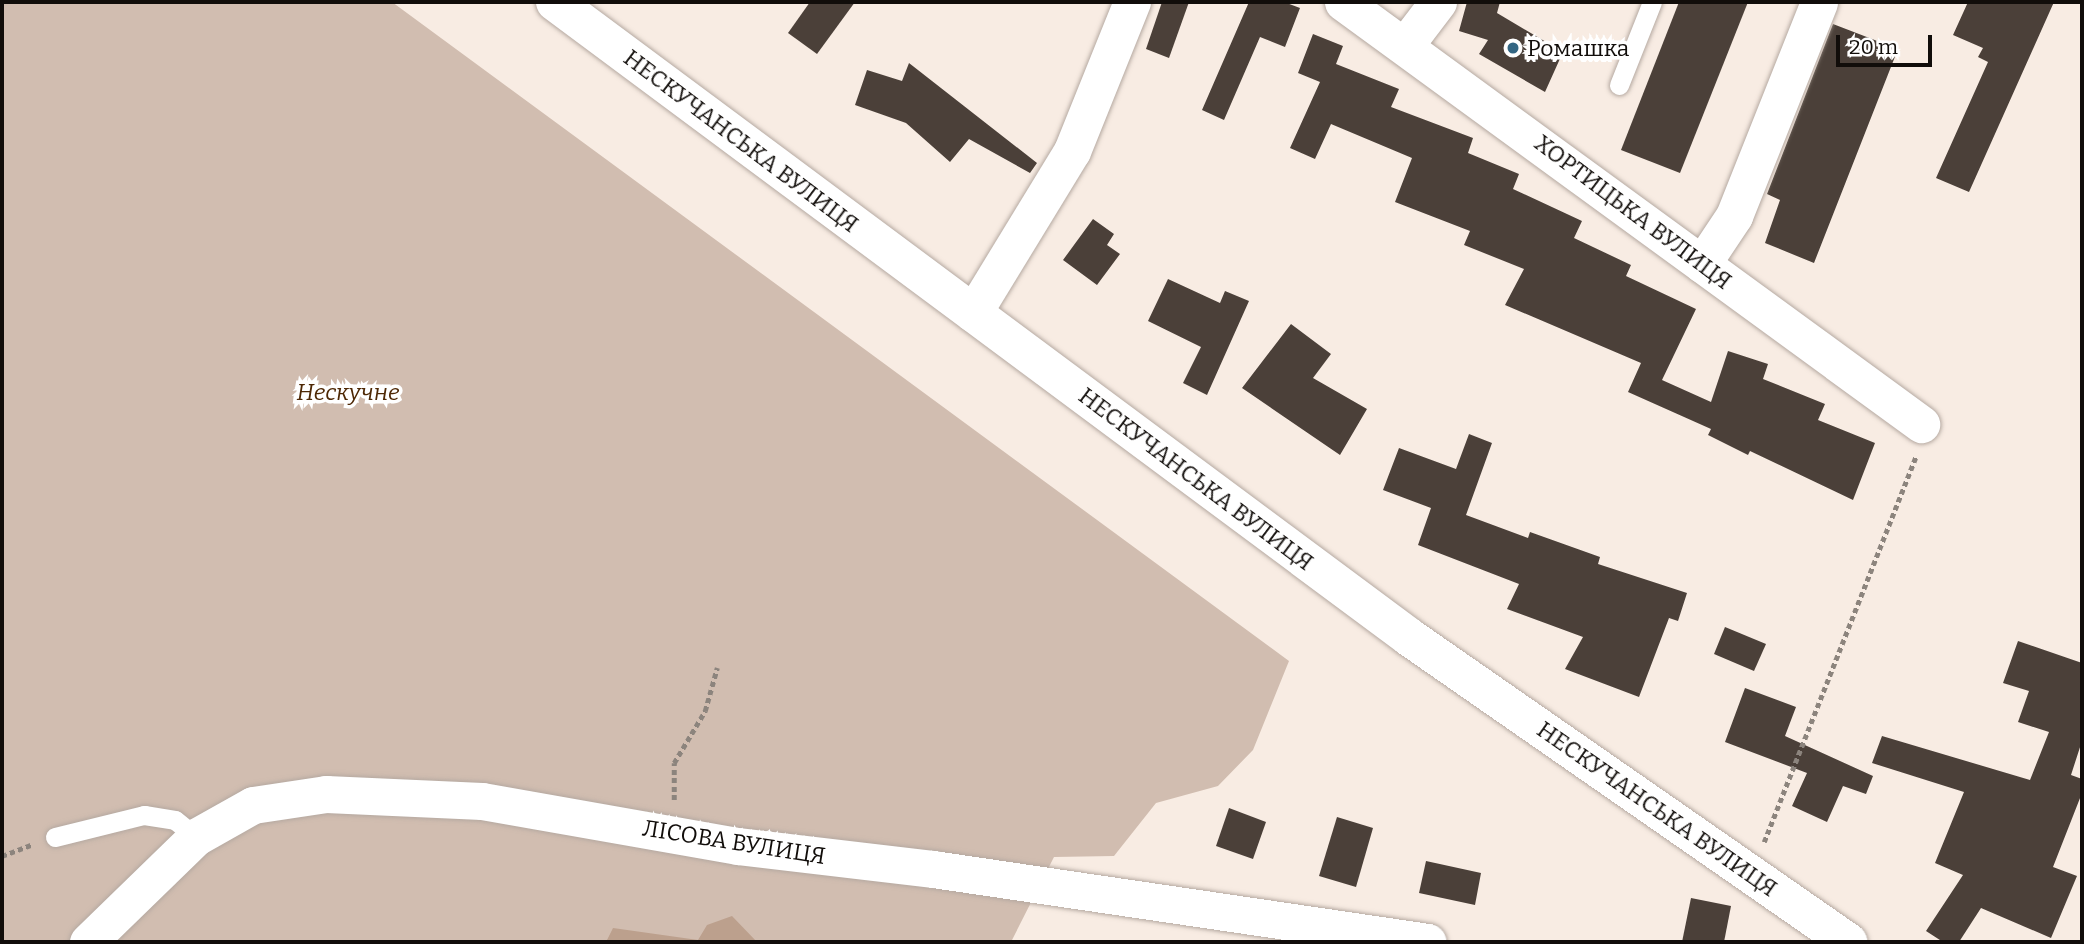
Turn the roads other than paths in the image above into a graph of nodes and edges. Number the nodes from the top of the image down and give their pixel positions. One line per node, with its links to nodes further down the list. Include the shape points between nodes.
1 (555, 2): 10 (street, НЕСКУЧАНСЬКА ВУЛИЦЯ)
2 (1132, 2): 10 (street, via 1072,151)
3 (1343, 2): 7 (street, ХОРТИЦЬКА ВУЛИЦЯ)
4 (1438, 2): 7 (street)
5 (1652, 2): 8 (lane)
6 (1819, 2): 9 (street, via 1734,216)
7 (1406, 44): 9 (street, ХОРТИЦЬКА ВУЛИЦЯ)
8 (1619, 85)
9 (1702, 264): 11 (street, ХОРТИЦЬКА ВУЛИЦЯ)
10 (973, 313): 16 (street, НЕСКУЧАНСЬКА ВУЛИЦЯ, via 1409,637)
11 (1921, 424)
12 (55, 837): 13 (lane, via 144,815 174,820)
13 (196, 837): 14 (street, ЛІСОВА ВУЛИЦЯ); 15 (street, ЛІСОВА ВУЛИЦЯ, via 253,805 327,794 482,801 694,838)
14 (88, 942)
15 (1428, 942)
16 (1848, 942)

